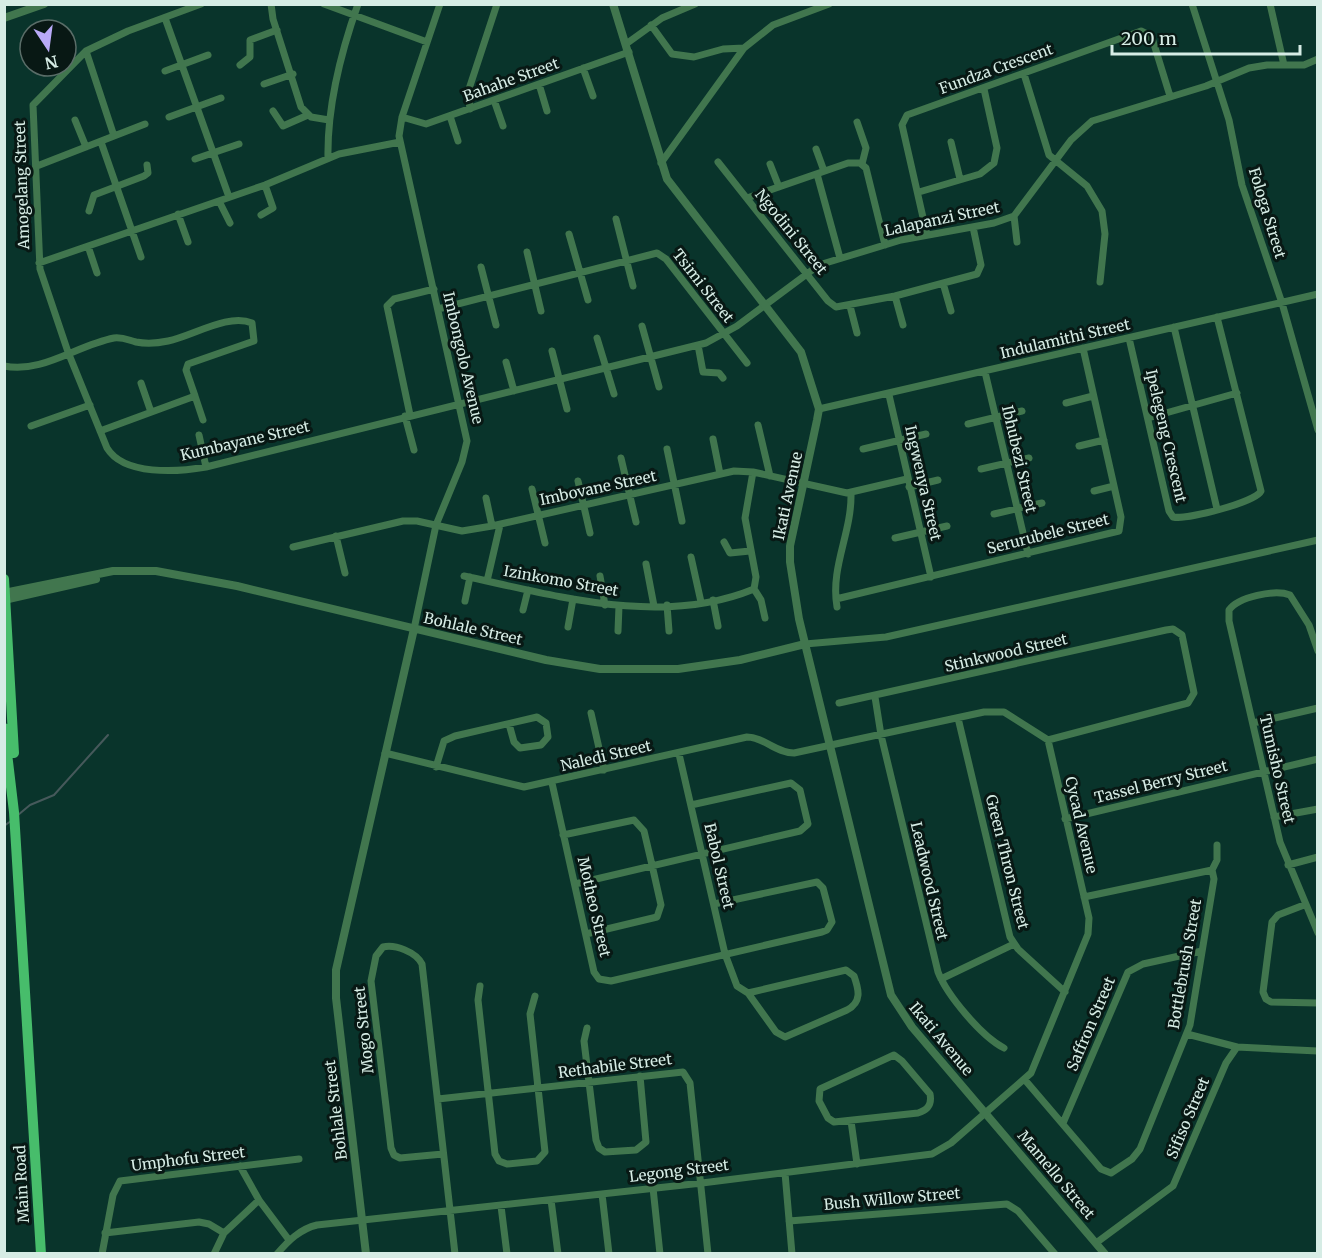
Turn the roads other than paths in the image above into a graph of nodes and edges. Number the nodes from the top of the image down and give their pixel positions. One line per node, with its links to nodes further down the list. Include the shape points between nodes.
1 (44, 4): 14 (street)
2 (201, 4): 15 (street, Amogelang Street)
3 (271, 4): 17 (street)
4 (324, 4): 13 (street)
5 (358, 4): 13 (street)
6 (440, 4): 18 (street, Imbongolo Avenue)
7 (497, 4): 40 (street, via 468,92)
8 (613, 4): 19 (street, Ikati Avenue)
9 (695, 4): 16 (street, Bahahe Street)
10 (829, 4): 20 (street, via 773,25)
11 (1192, 4): 31 (street, Fologa Street)
12 (1270, 4): 26 (street)
13 (354, 16): 18 (street); 48 (street)
14 (4, 18)
15 (165, 18): 21 (street, Amogelang Street, via 128,30); 24 (street)
16 (651, 25): 19 (street, Bahahe Street); 20 (street, via 675,56 694,57)
17 (277, 30): 25 (street, via 250,40 250,57); 29 (street)
18 (427, 42): 46 (street, Imbongolo Avenue)
19 (628, 48): 27 (street, Bahahe Street); 65 (street, Ikati Avenue)
20 (744, 48): 65 (street)
21 (86, 51): 52 (street); 69 (street, Amogelang Street, via 33,105)
22 (208, 55): 24 (street)
23 (1317, 59): 26 (street, Lalapanzi Street, via 1304,65)
24 (182, 64): 28 (street); 39 (street)
25 (240, 65)
26 (1284, 65): 31 (street, Lalapanzi Street, via 1249,68)
27 (583, 68): 33 (street, Bahahe Street); 35 (street)
28 (165, 71)
29 (293, 74): 32 (street); 43 (street, via 301,107)
30 (1024, 74): 34 (street, Fundza Crescent); 36 (street, Fundza Crescent, via 1145,32 1154,41); 63 (street, via 1044,146)
31 (1217, 81): 36 (street, Lalapanzi Street); 112 (street, Fologa Street, via 1242,185)
32 (264, 84)
33 (539, 84): 38 (street, Bahahe Street); 42 (street)
34 (984, 89): 71 (street, via 996,158 986,171); 75 (street, Fundza Crescent, via 903,119)
35 (593, 96)
36 (1170, 96): 63 (street, Lalapanzi Street, via 1092,121)
37 (221, 98): 39 (street)
38 (494, 100): 40 (street, Bahahe Street); 51 (street)
39 (198, 107): 45 (street); 60 (street)
40 (470, 109): 44 (street, Bahahe Street)
41 (273, 111): 43 (street, via 283,126)
42 (547, 111)
43 (308, 115): 48 (street)
44 (450, 116): 46 (street, Bahahe Street, via 426,124); 53 (street)
45 (170, 117)
46 (402, 117): 55 (street, Imbongolo Avenue)
47 (75, 120): 58 (street)
48 (329, 120): 61 (street)
49 (857, 122): 67 (street, via 866,148)
50 (145, 124): 52 (street)
51 (503, 126)
52 (114, 136): 54 (street)
53 (458, 141)
54 (101, 142): 58 (street); 73 (street)
55 (400, 142): 61 (street); 107 (street, Imbongolo Avenue)
56 (951, 142): 71 (street)
57 (239, 144): 60 (street)
58 (86, 147): 69 (street)
59 (816, 149): 70 (street)
60 (214, 153): 62 (street); 76 (street)
61 (328, 158): 72 (street)
62 (195, 159)
63 (1055, 161): 82 (street, Lalapanzi Street); 102 (street, via 1087,186 1102,211 1105,234)
64 (718, 162): 77 (street, Ngodini Street)
65 (661, 164): 113 (street, Ikati Avenue, via 674,188)
66 (770, 164): 74 (street)
67 (862, 164): 70 (street, via 848,163); 91 (street)
68 (147, 165): 73 (street, via 147,174)
69 (37, 166): 97 (street, Amogelang Street)
70 (820, 173): 74 (street); 95 (street)
71 (960, 179): 75 (street)
72 (265, 185): 76 (street); 81 (street, via 273,208)
73 (118, 186): 79 (street, via 94,195); 86 (street)
74 (779, 187): 77 (street)
75 (919, 192): 88 (street, Fundza Crescent)
76 (229, 197): 78 (street)
77 (747, 198): 101 (street, Ngodini Street)
78 (219, 201): 80 (street); 84 (street)
79 (89, 211)
80 (178, 214): 86 (street); 89 (street)
81 (261, 216)
82 (1014, 216): 85 (street, Lalapanzi Street); 90 (street)
83 (616, 219): 96 (street)
84 (230, 223)
85 (973, 227): 88 (street, Lalapanzi Street); 104 (street, via 979,272)
86 (132, 230): 92 (street); 94 (street)
87 (569, 234): 99 (street)
88 (927, 235): 91 (street, Lalapanzi Street)
89 (188, 242)
90 (1017, 242)
91 (885, 245): 95 (street, Lalapanzi Street)
92 (88, 246): 97 (street); 100 (street)
93 (527, 252): 103 (street)
94 (141, 257)
95 (840, 258): 101 (street, Lalapanzi Street)
96 (626, 259): 99 (street, Tsimi Street); 106 (street); 124 (street, Tsimi Street, via 652,253 662,255)
97 (39, 263): 105 (street, Amogelang Street)
98 (482, 267): 109 (street)
99 (580, 271): 103 (street, Tsimi Street); 111 (street)
100 (97, 273)
101 (807, 273): 113 (street, Lalapanzi Street); 114 (street, Ngodini Street, via 831,305)
102 (1100, 282)
103 (535, 283): 109 (street, Tsimi Street); 117 (street)
104 (943, 283): 110 (street); 116 (street)
105 (45, 284): 130 (street, Kumbayane Street)
106 (633, 286)
107 (434, 289): 115 (street, Imbongolo Avenue); 155 (street, via 394,299 387,306)
108 (1317, 294): 112 (street, Indulamithi Street)
109 (489, 295): 115 (street, Tsimi Street); 119 (street)
110 (895, 296): 114 (street); 120 (street)
111 (588, 300)
112 (1282, 303): 118 (street, Indulamithi Street); 163 (street, Fologa Street)
113 (766, 305): 124 (street, Lalapanzi Street); 152 (street, Ikati Avenue, via 801,352)
114 (850, 306): 123 (street)
115 (438, 309): 149 (street, Imbongolo Avenue)
116 (951, 310)
117 (541, 311)
118 (1217, 317): 122 (street, Indulamithi Street); 142 (street, Ipelegeng Crescent)
119 (496, 325)
120 (903, 325)
121 (642, 326): 131 (street)
122 (1174, 327): 126 (street, Indulamithi Street); 150 (street)
123 (857, 333)
124 (724, 334): 127 (street, Lalapanzi Street); 133 (street, Tsimi Street)
125 (597, 338): 135 (street)
126 (1129, 338): 128 (street, Indulamithi Street); 157 (street, Ipelegeng Crescent)
127 (698, 345): 131 (street, Lalapanzi Street); 137 (street, via 703,372 719,373)
128 (1083, 348): 136 (street, Indulamithi Street); 146 (street, Serurubele Street)
129 (552, 351): 138 (street)
130 (68, 352): 134 (street, via 30,368); 145 (street, via 114,338 166,341 217,324 253,325 254,341 188,364 186,370); 148 (street, Kumbayane Street)
131 (651, 357): 135 (street, Lalapanzi Street); 140 (street)
132 (506, 362): 141 (street)
133 (747, 363)
134 (4, 366)
135 (606, 368): 138 (street, Lalapanzi Street); 143 (street)
136 (985, 372): 144 (street, Indulamithi Street); 156 (street, Ibhubezi Street)
137 (723, 378)
138 (560, 380): 141 (street, Lalapanzi Street); 151 (street)
139 (141, 383): 154 (street)
140 (659, 387)
141 (514, 391): 149 (street, Lalapanzi Street)
142 (1237, 393): 150 (street); 196 (street, Ipelegeng Crescent, via 1261,490 1252,500)
143 (614, 394)
144 (889, 395): 152 (street, Indulamithi Street); 167 (street, Ingwenya Street)
145 (195, 396): 154 (street); 158 (street)
146 (1094, 396): 147 (street); 168 (street, Serurubele Street)
147 (1066, 402)
148 (90, 405): 161 (street); 162 (street, Kumbayane Street)
149 (460, 405): 155 (street, Kumbayane Street); 201 (street, Imbongolo Avenue, via 466,448)
150 (1194, 406): 157 (street); 196 (street)
151 (567, 409)
152 (819, 409): 184 (street, Ikati Avenue)
153 (1022, 411): 156 (street)
154 (151, 412): 162 (street)
155 (407, 415): 172 (street); 176 (street, Kumbayane Street)
156 (996, 417): 159 (street); 175 (street, Ibhubezi Street)
157 (1148, 418): 196 (street, Ipelegeng Crescent, via 1171,515 1180,518)
158 (203, 420)
159 (968, 424)
160 (758, 425): 180 (street)
161 (31, 426)
162 (100, 430): 176 (street, Kumbayane Street, via 112,455 140,468 167,471)
163 (1317, 430)
164 (926, 434): 167 (street)
165 (199, 435): 176 (street)
166 (713, 439): 179 (street)
167 (899, 440): 171 (street); 181 (street, Ingwenya Street)
168 (1104, 440): 169 (street); 186 (street, Serurubele Street)
169 (1079, 446)
170 (667, 449): 185 (street)
171 (863, 449)
172 (414, 450)
173 (621, 458): 191 (street)
174 (1029, 458): 175 (street)
175 (1006, 463): 177 (street); 195 (street, Ibhubezi Street)
176 (206, 467)
177 (981, 469)
178 (753, 472): 179 (street, Imbovane Street); 180 (street, Imbovane Street); 212 (street, via 745,518)
179 (720, 474): 185 (street, Imbovane Street)
180 (770, 476): 184 (street, Imbovane Street)
181 (908, 479): 187 (street, Ingwenya Street); 190 (street, Imbovane Street)
182 (939, 480): 187 (street)
183 (578, 481): 194 (street)
184 (804, 483): 190 (street, Imbovane Street); 241 (street, Ikati Avenue, via 789,554)
185 (675, 485): 191 (street, Imbovane Street); 199 (street)
186 (1114, 486): 189 (street); 213 (street, Serurubele Street, via 1122,522 1119,531)
187 (909, 487): 204 (street, Ingwenya Street)
188 (532, 489): 198 (street)
189 (1094, 491)
190 (851, 493): 225 (street, via 835,578)
191 (629, 495): 194 (street, Imbovane Street); 200 (street)
192 (486, 498): 202 (street)
193 (1042, 503): 195 (street)
194 (584, 505): 198 (street, Imbovane Street); 205 (street)
195 (1017, 509): 197 (street); 213 (street, Ibhubezi Street)
196 (1217, 509)
197 (994, 514)
198 (538, 515): 202 (street, Imbovane Street); 210 (street)
199 (682, 521)
200 (636, 522)
201 (436, 525): 202 (street, Imbovane Street, via 462,531); 206 (street, Imbovane Street, via 404,521); 238 (street, Imbongolo Avenue)
202 (496, 525): 220 (street)
203 (947, 526): 204 (street)
204 (920, 531): 207 (street); 218 (street, Ingwenya Street)
205 (590, 533)
206 (336, 536): 211 (street, Imbovane Street); 216 (street)
207 (895, 538)
208 (1317, 540): 241 (street, via 897,635)
209 (724, 542): 212 (street, via 730,553)
210 (545, 543)
211 (293, 547)
212 (750, 551): 221 (street, via 756,577)
213 (1028, 554): 218 (street, Serurubele Street)
214 (692, 557): 228 (street)
215 (646, 564): 232 (street)
216 (345, 573)
217 (600, 576): 229 (street)
218 (931, 577): 225 (street, Serurubele Street)
219 (4, 579): 223 (main road, Main Road)
220 (487, 581): 222 (street, Izinkomo Street); 227 (street, Izinkomo Street, via 467,577)
221 (754, 589): 226 (street, Izinkomo Street); 235 (street)
222 (528, 590): 224 (street, Izinkomo Street); 234 (street)
223 (5, 596): 238 (street, Bohlale Street, via 113,571 189,575); 261 (main road, Main Road, via 13,721)
224 (573, 599): 229 (street, Izinkomo Street); 237 (street)
225 (836, 599): 233 (street)
226 (713, 600): 228 (street, Izinkomo Street); 236 (street)
227 (465, 601)
228 (701, 603): 230 (street, Izinkomo Street)
229 (605, 605): 231 (street, Izinkomo Street)
230 (667, 605): 232 (street, Izinkomo Street); 240 (street)
231 (619, 606): 232 (street, Izinkomo Street); 239 (street)
232 (654, 606)
233 (837, 607)
234 (523, 610)
235 (765, 618)
236 (718, 626)
237 (568, 627)
238 (414, 629): 241 (street, Bohlale Street, via 556,662 622,670 709,665); 254 (street, Imbongolo Avenue)
239 (618, 631)
240 (669, 631)
241 (805, 644): 253 (street, Ikati Avenue)
242 (1317, 651): 248 (street, Tumisho Street, via 1309,625 1290,595 1275,593 1231,607 1229,621)
243 (875, 697): 244 (street, Stinkwood Street); 251 (street, Leadwood Street); 252 (street, Stinkwood Street, via 1166,630 1178,631 1184,641 1193,697 1185,704)
244 (838, 703)
245 (1317, 708): 248 (street)
246 (591, 713): 258 (street)
247 (958, 718): 251 (street); 252 (street, via 998,711); 279 (street, Green Thron Street)
248 (1253, 723): 259 (street, Tumisho Street)
249 (509, 724): 249 (street, via 540,718 546,723 548,737 541,745 520,748 515,745); 257 (street, via 449,738 441,746)
250 (4, 728): 261 (main road, Main Road)
251 (881, 735): 253 (street); 282 (street, Leadwood Street)
252 (1048, 740): 265 (street, Cycad Avenue)
253 (831, 745): 255 (street, Naledi Street, via 788,753 747,737); 299 (street, Ikati Avenue, via 891,996 906,1020)
254 (385, 753): 257 (street, Naledi Street); 314 (street, Bohlale Street, via 336,970)
255 (679, 754): 258 (street, Naledi Street); 262 (street, Babol Street)
256 (1317, 759): 259 (street, Tassel Berry Street)
257 (436, 767): 260 (street, Naledi Street, via 518,787)
258 (604, 770): 260 (street, Naledi Street)
259 (1264, 771): 264 (street, Tumisho Street); 265 (street, Tassel Berry Street)
260 (552, 783): 266 (street, Motheo Street)
261 (12, 789): 320 (main road, Main Road)
262 (691, 805): 268 (street, Babol Street); 268 (street, via 791,783 800,790 808,819 807,827 800,831)
263 (1317, 809): 264 (street)
264 (1274, 817): 271 (street, Tumisho Street)
265 (1065, 819): 274 (street, Cycad Avenue)
266 (563, 835): 270 (street, via 634,820 644,831); 273 (street, Motheo Street)
267 (1217, 845): 272 (street, Bottlebrush Street)
268 (703, 854): 270 (street); 275 (street, Babol Street)
269 (1317, 857): 271 (street)
270 (652, 865): 273 (street); 278 (street, via 661,904 657,917)
271 (1288, 865): 276 (street, Tumisho Street)
272 (1213, 872): 274 (street); 280 (street, Bottlebrush Street)
273 (575, 884): 278 (street, Motheo Street)
274 (1084, 897): 284 (street, Cycad Avenue, via 1088,934)
275 (714, 904): 281 (street, Babol Street); 281 (street, via 817,882 823,888 831,917 827,930)
276 (1304, 905): 277 (street, Tumisho Street); 287 (street, via 1278,915 1272,922 1263,992 1271,1002)
277 (1317, 933)
278 (586, 934): 281 (street, Motheo Street, via 596,976 606,981)
279 (1014, 944): 282 (street); 284 (street, Green Thron Street)
280 (1202, 951): 289 (street, Bottlebrush Street); 301 (street, Saffron Street, via 1143,964 1128,972)
281 (725, 954): 285 (street, Babol Street, via 734,983)
282 (940, 979): 291 (street, Leadwood Street, via 984,1033)
283 (480, 986): 297 (street, via 478,1000)
284 (1065, 992): 294 (street, Cycad Avenue, via 1038,1059)
285 (748, 993): 285 (street, via 846,970 854,976 859,998 848,1010 785,1037 776,1032)
286 (535, 996): 296 (street, via 530,1014)
287 (1317, 1003)
288 (587, 1029): 295 (street, via 584,1041)
289 (1187, 1034): 290 (street); 301 (street, Bottlebrush Street, via 1140,1149 1118,1170 1105,1173)
290 (1237, 1047): 292 (street); 319 (street, Sifiso Street, via 1226,1063 1173,1186)
291 (1004, 1048)
292 (1317, 1051)
293 (640, 1076): 295 (street, Rethabile Street); 295 (street, via 646,1138 636,1150 609,1153 599,1148); 307 (street, Rethabile Street, via 678,1071 688,1076)
294 (1025, 1080): 299 (street, Cycad Avenue); 301 (street)
295 (588, 1082): 296 (street, Rethabile Street)
296 (538, 1089): 297 (street, Rethabile Street); 297 (street, via 545,1147 543,1156 534,1162 507,1164 497,1158)
297 (488, 1094): 298 (street, Rethabile Street)
298 (438, 1099): 302 (street, Mogo Street); 302 (street, Mogo Street, via 421,962 408,952 382,947 375,956 371,981 391,1149 400,1158)
299 (987, 1113): 304 (street, Legong Street, via 932,1154); 319 (street, Mamello Street)
300 (852, 1121): 300 (street, via 834,1122 828,1118 819,1101 820,1089 886,1057 898,1057 931,1097 927,1109 918,1113); 304 (street)
301 (1063, 1124)
302 (443, 1154): 313 (street, Mogo Street)
303 (299, 1159): 305 (street, Umphofu Street)
304 (857, 1164): 306 (street, Legong Street)
305 (240, 1166): 310 (street); 316 (street, Umphofu Street, via 120,1181)
306 (785, 1173): 307 (street, Legong Street); 315 (street)
307 (702, 1183): 308 (street, Legong Street); 330 (street, Rethabile Street)
308 (653, 1188): 309 (street, Legong Street); 329 (street)
309 (602, 1194): 311 (street, Legong Street); 328 (street)
310 (259, 1200): 317 (street); 318 (street)
311 (551, 1200): 312 (street, Legong Street); 327 (street)
312 (501, 1206): 313 (street, Legong Street); 326 (street)
313 (450, 1211): 314 (street, Legong Street); 325 (street, Mogo Street)
314 (362, 1221): 318 (street, Legong Street, via 311,1226); 324 (street, Bohlale Street)
315 (789, 1221): 331 (street); 332 (street, Bush Willow Street, via 998,1203 1018,1211)
316 (105, 1233): 317 (street, via 199,1222); 321 (street, Umphofu Street)
317 (224, 1233): 322 (street)
318 (289, 1240): 323 (street)
319 (1096, 1243): 333 (street, Mamello Street)
320 (41, 1254)
321 (102, 1254)
322 (214, 1254)
323 (277, 1254)
324 (366, 1254)
325 (455, 1254)
326 (507, 1254)
327 (558, 1254)
328 (609, 1254)
329 (660, 1254)
330 (708, 1254)
331 (792, 1254)
332 (1055, 1254)
333 (1105, 1254)

